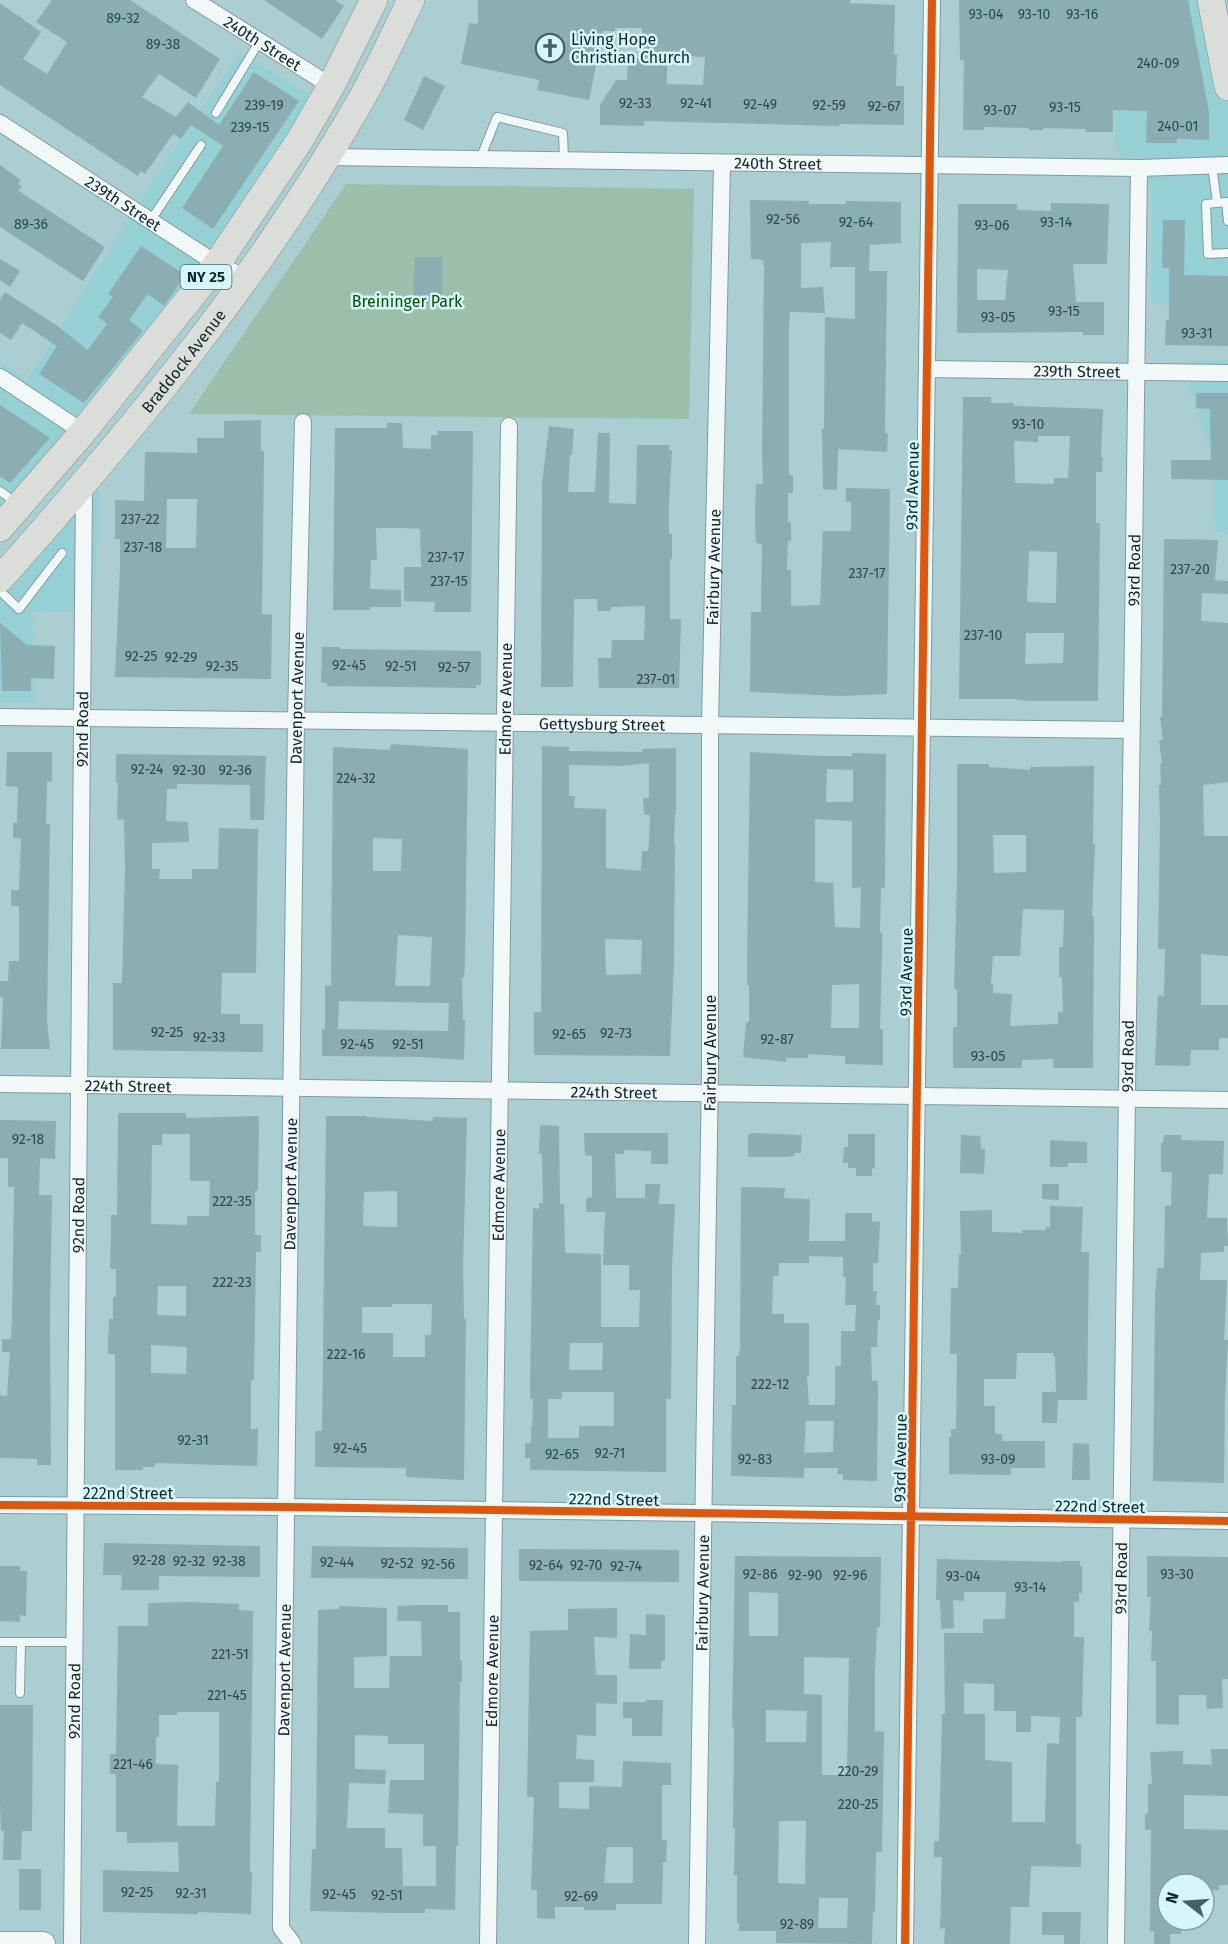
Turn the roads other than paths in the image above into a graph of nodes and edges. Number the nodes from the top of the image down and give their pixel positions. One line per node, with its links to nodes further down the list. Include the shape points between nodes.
1 (194, 0): 6 (street, 240th Street)
2 (374, 0): 7 (main road, Braddock Avenue / NY 25)
3 (411, 0): 12 (main road, Braddock Avenue / NY 25, via 360,103)
4 (932, 0): 16 (street, 93rd Avenue)
5 (1211, 0): 8 (main road)
6 (259, 42): 7 (street, 240th Street); 9 (lane)
7 (331, 86): 23 (main road, Braddock Avenue / NY 25, via 300,140)
8 (1228, 87)
9 (216, 113)
10 (0, 123): 20 (street, 239th Street)
11 (201, 145): 20 (lane)
12 (328, 157): 13 (street, 240th Street); 24 (main road, Braddock Avenue / NY 25)
13 (480, 159): 14 (street, 240th Street); 14 (lane, via 498,117 563,133)
14 (564, 160): 15 (street, 240th Street)
15 (722, 162): 16 (street, 240th Street); 42 (street, Fairbury Avenue)
16 (930, 165): 18 (street, 240th Street); 25 (street, 93rd Avenue)
17 (1220, 165): 18 (street, 240th Street); 19 (lane)
18 (1139, 168): 26 (street, 93rd Road)
19 (1217, 203): 21 (lane, via 1226,201); 22 (lane, via 1206,204 1209,254)
20 (151, 220): 23 (street, 239th Street)
21 (1228, 221)
22 (1228, 253)
23 (217, 264): 24 (street, 239th Street); 31 (main road, Braddock Avenue / NY 25)
24 (248, 279): 32 (main road, Braddock Avenue / NY 25)
25 (927, 369): 26 (street, 239th Street); 43 (street, 93rd Avenue)
26 (1136, 373): 27 (street, 239th Street); 44 (street, 93rd Road)
27 (1228, 373)
28 (0, 377): 31 (street)
29 (303, 422): 40 (street, Davenport Avenue)
30 (509, 426): 41 (street, Edmore Avenue)
31 (83, 432): 33 (main road, Braddock Avenue / NY 25)
32 (84, 485): 36 (main road, Braddock Avenue / NY 25); 39 (street, 92nd Road)
33 (10, 498): 34 (main road, Braddock Avenue / NY 25)
34 (0, 528)
35 (62, 553): 37 (lane, via 19,609)
36 (0, 579)
37 (0, 591)
38 (0, 717): 39 (street, Gettysburg Street)
39 (82, 717): 40 (street, Gettysburg Street); 46 (street, 92nd Road)
40 (296, 719): 41 (street, Gettysburg Street); 47 (street, Davenport Avenue)
41 (505, 722): 42 (street, Gettysburg Street); 48 (street, Edmore Avenue)
42 (710, 725): 43 (street, Gettysburg Street); 49 (street, Fairbury Avenue)
43 (922, 727): 44 (street, Gettysburg Street); 50 (street, 93rd Avenue)
44 (1131, 730): 51 (street, 93rd Road)
45 (0, 1084): 46 (street, 224th Street)
46 (79, 1085): 47 (street, 224th Street); 54 (street, 92nd Road)
47 (292, 1088): 48 (street, 224th Street); 55 (street, Davenport Avenue)
48 (500, 1090): 49 (street, 224th Street); 56 (street, Edmore Avenue)
49 (709, 1093): 50 (street, 224th Street); 57 (street, Fairbury Avenue)
50 (918, 1096): 51 (street, 224th Street); 58 (street, 93rd Avenue)
51 (1127, 1099): 52 (street, 224th Street); 59 (street, 93rd Road)
52 (1228, 1100)
53 (0, 1505): 54 (street, 222nd Street)
54 (76, 1506): 55 (street, 222nd Street); 63 (street, 92nd Road)
55 (287, 1508): 56 (street, 222nd Street); 68 (street, Davenport Avenue, via 281,1928)
56 (494, 1511): 57 (street, 222nd Street); 69 (street, Edmore Avenue)
57 (704, 1514): 58 (street, 222nd Street); 70 (street, Fairbury Avenue)
58 (912, 1517): 59 (street, 222nd Street); 71 (street, 93rd Avenue)
59 (1121, 1519): 60 (street, 222nd Street); 72 (street, 93rd Road)
60 (1228, 1521)
61 (0, 1642): 62 (lane)
62 (21, 1642): 63 (lane); 64 (lane)
63 (75, 1642): 67 (street, 92nd Road)
64 (20, 1693)
65 (3, 1944): 66 (main road)
66 (43, 1944)
67 (72, 1944)
68 (293, 1944)
69 (488, 1944)
70 (697, 1944)
71 (905, 1944)
72 (1116, 1944)

